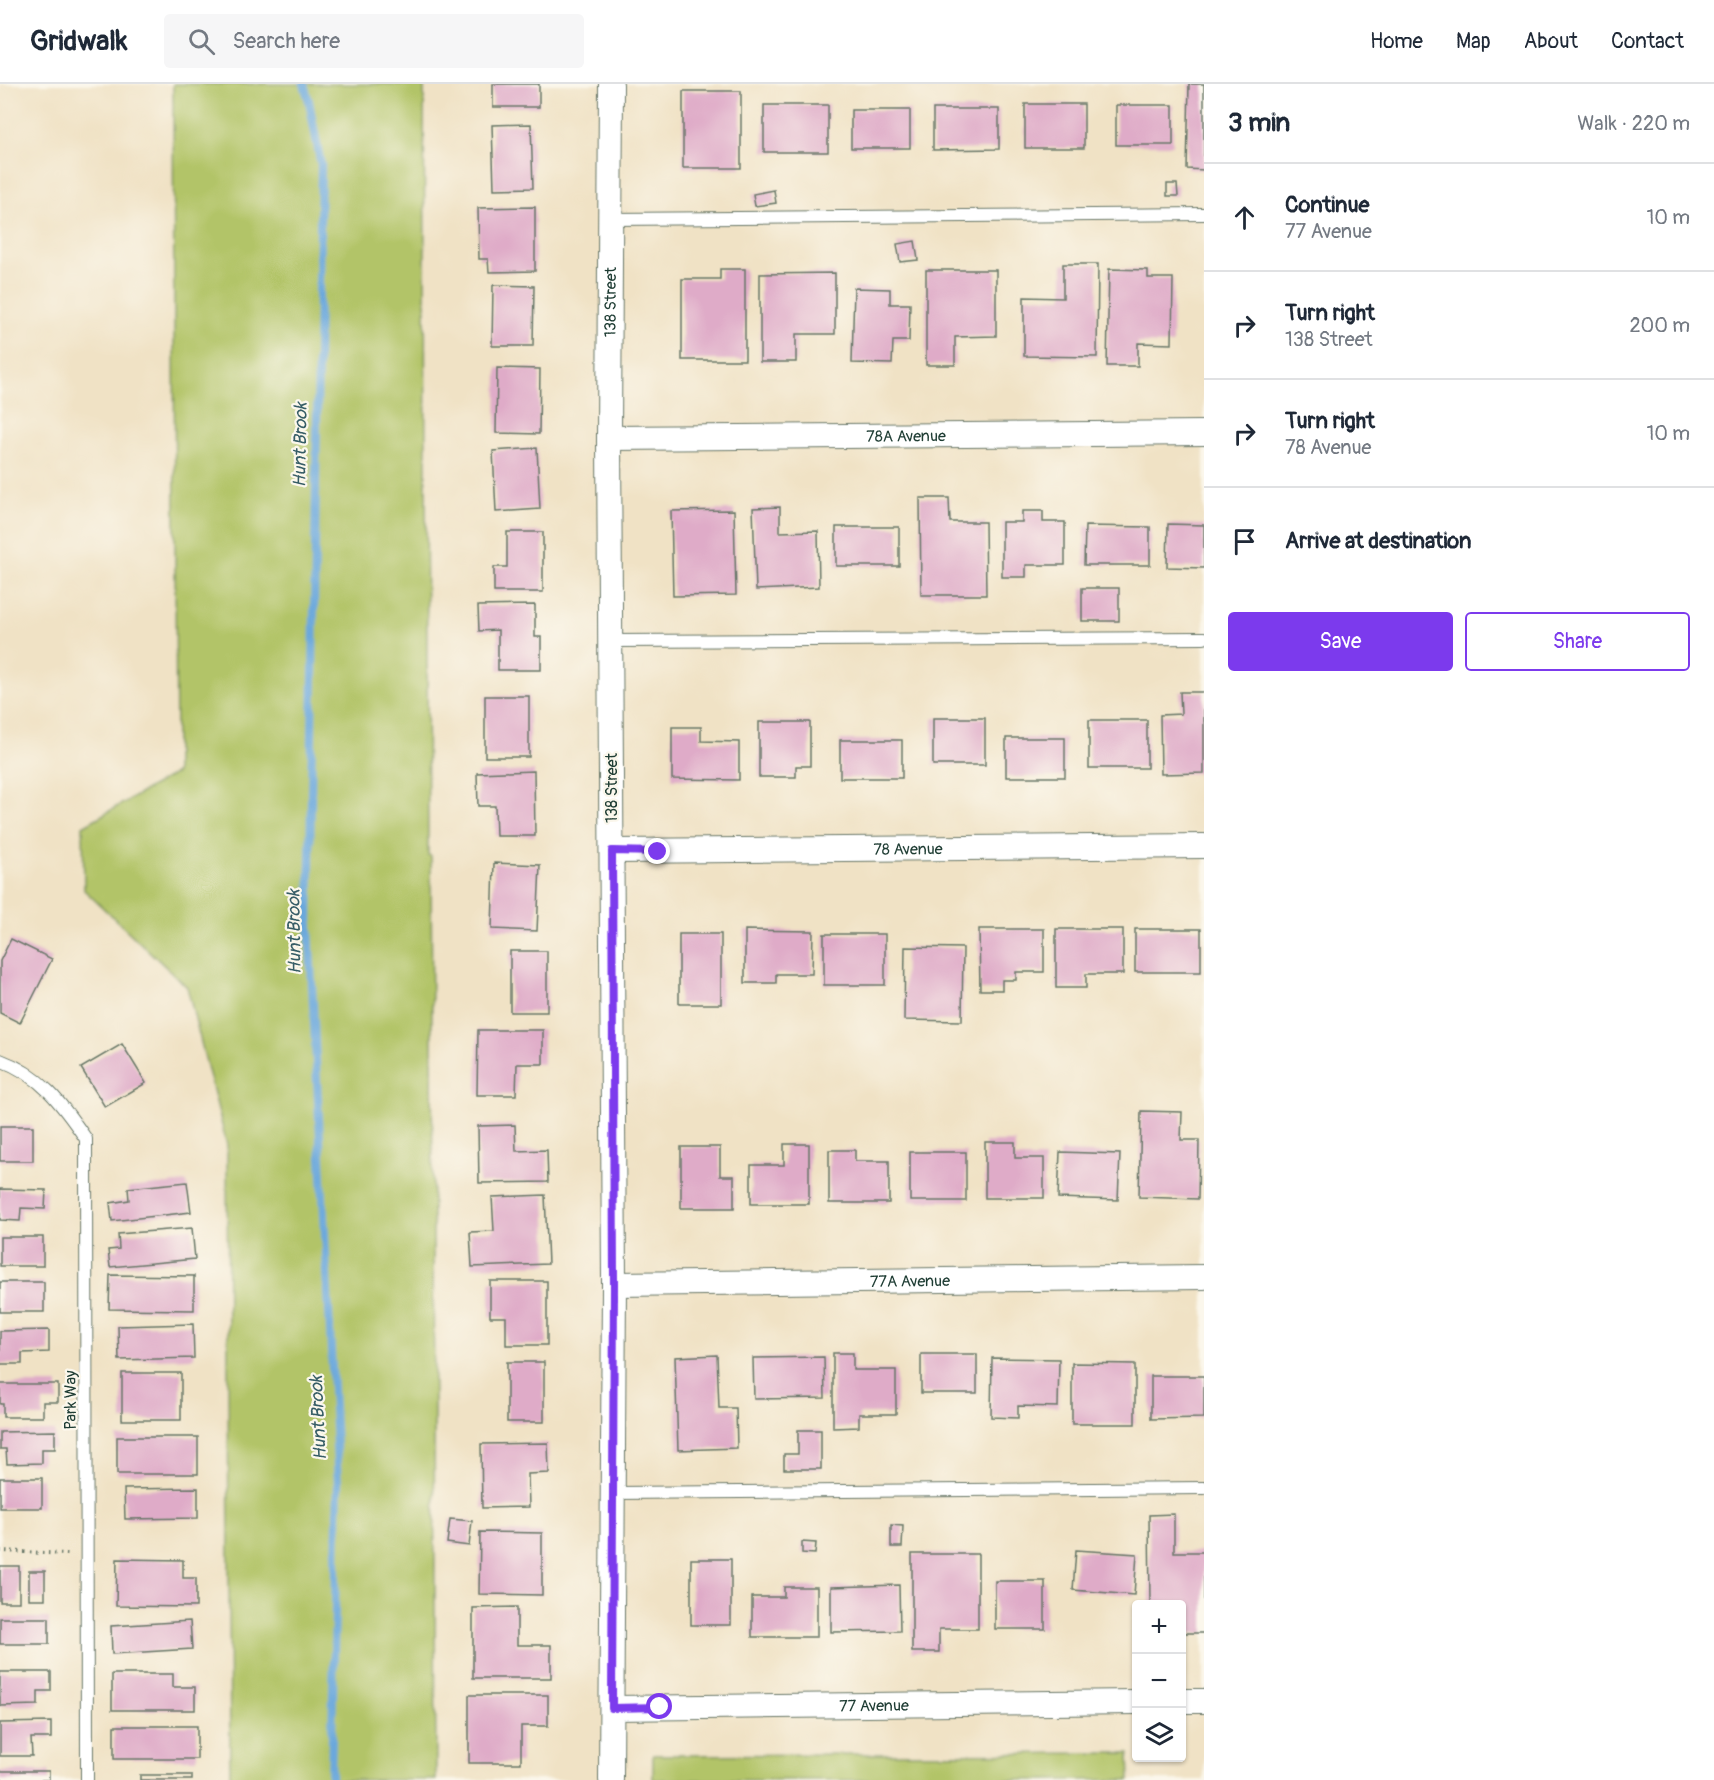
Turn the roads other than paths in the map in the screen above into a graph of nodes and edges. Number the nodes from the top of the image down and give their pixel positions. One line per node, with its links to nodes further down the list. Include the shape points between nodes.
1 (611, 84): 3 (street, 138 Street)
2 (1204, 214): 3 (lane)
3 (610, 219): 5 (street, 138 Street)
4 (1204, 434): 5 (street, 78A Avenue)
5 (609, 438): 7 (street, 138 Street)
6 (1204, 638): 7 (lane)
7 (610, 641): 9 (street, 138 Street)
8 (1204, 846): 9 (street, 78 Avenue)
9 (612, 851): 12 (street, 138 Street)
10 (0, 1060): 19 (lane, Park Way, via 43,1084 86,1139)
11 (1204, 1277): 12 (street, 77A Avenue)
12 (614, 1284): 14 (street, 138 Street)
13 (1204, 1488): 14 (lane)
14 (613, 1493): 18 (street, 138 Street)
15 (1186, 1701): 16 (street)
16 (1204, 1701)
17 (1132, 1702): 18 (street, 77 Avenue)
18 (612, 1708): 20 (street, 138 Street)
19 (87, 1780)
20 (611, 1780)

